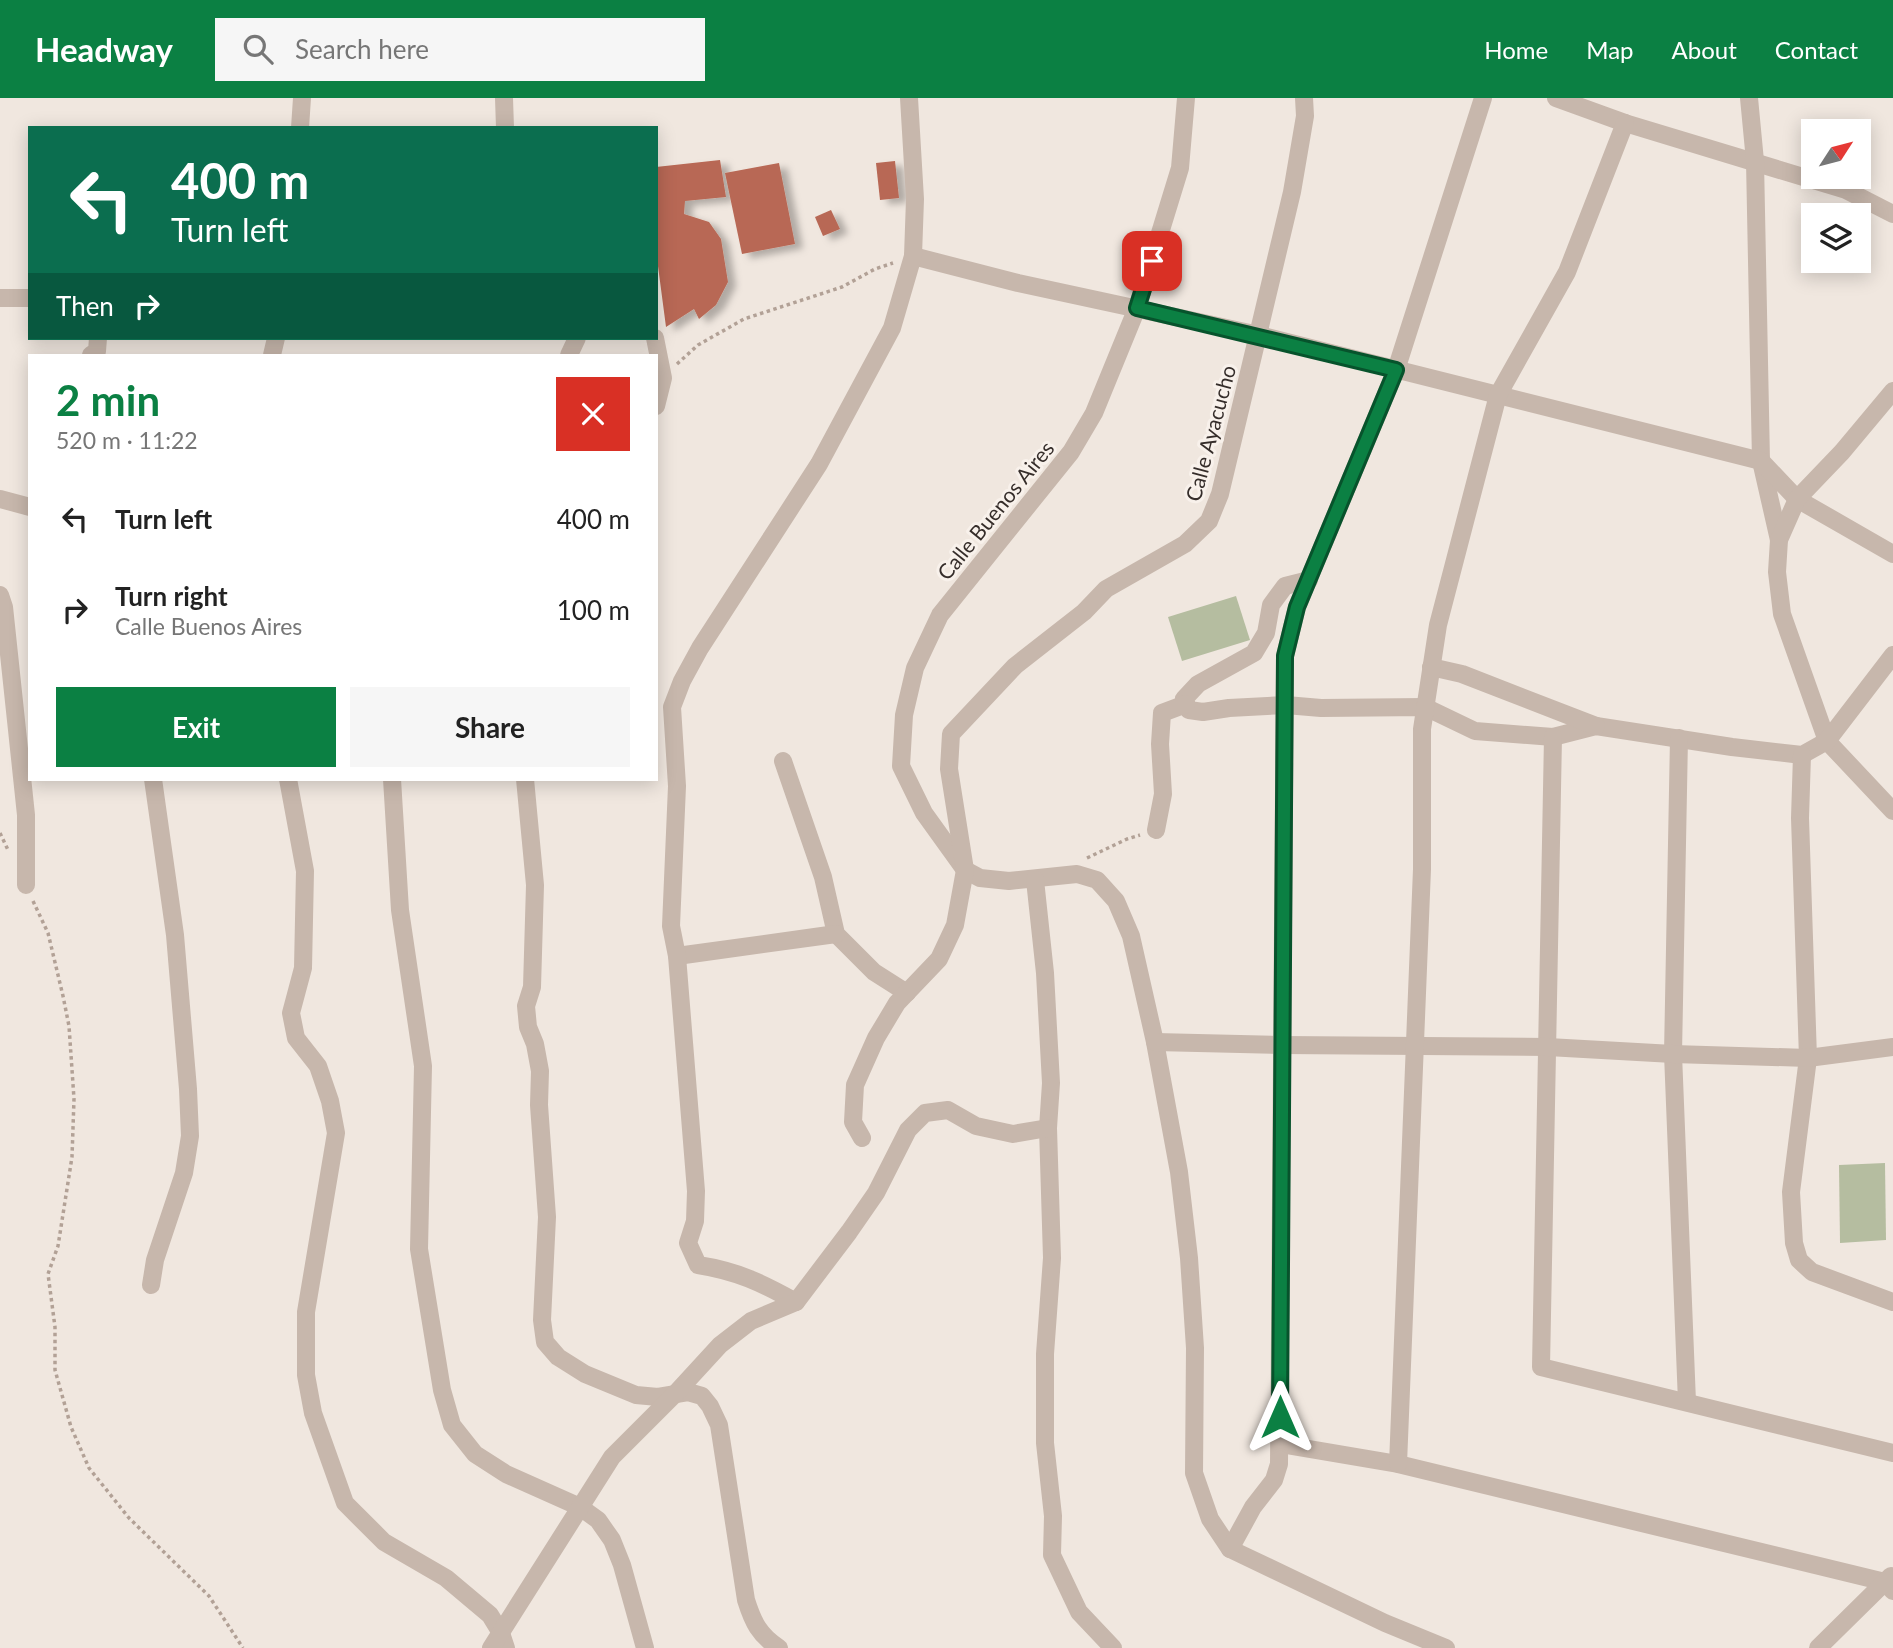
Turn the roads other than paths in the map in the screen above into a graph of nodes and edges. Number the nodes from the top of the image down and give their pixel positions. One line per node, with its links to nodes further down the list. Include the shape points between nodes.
1 (302, 98): 10 (street)
2 (504, 98): 11 (street)
3 (909, 98): 14 (street)
4 (1186, 98): 17 (street, Calle Buenos Aires, via 1180,168)
5 (1304, 98): 18 (street, Calle Ayacucho, via 1292,192)
6 (1483, 98): 20 (street)
7 (1556, 98): 9 (street)
8 (1749, 98): 12 (street)
9 (1625, 123): 12 (street); 22 (street, via 1567,272)
10 (300, 126)
11 (505, 126)
12 (1755, 161): 13 (street, via 1846,190); 24 (street)
13 (1893, 214)
14 (913, 256): 17 (street); 53 (street, via 892,328 875,363 819,464 700,648 671,707 677,786 671,926)
15 (0, 298): 16 (street)
16 (28, 298)
17 (1137, 308): 18 (street); 49 (street, Calle Buenos Aires, via 1094,413 1072,452 940,615 915,668 904,715 901,765 924,813)
18 (1259, 335): 20 (street); 49 (street, Calle Ayacucho, via 1209,522 1185,544 1106,589 1015,666 951,734 949,769)
19 (655, 340): 23 (street, via 663,378)
20 (1396, 370): 22 (street); 30 (street)
21 (1893, 391): 26 (street)
22 (1498, 396): 24 (street); 33 (street)
23 (658, 398)
24 (1761, 461): 26 (street); 28 (street)
25 (0, 499): 27 (street)
26 (1797, 499): 28 (street); 29 (street)
27 (28, 506)
28 (1779, 540): 40 (street, via 1782,614)
29 (1893, 554)
30 (1309, 580): 34 (street, via 1284,586 1271,606 1266,632 1254,653 1198,684 1184,699); 35 (street, via 1285,656)
31 (0, 595): 51 (street, via 26,815)
32 (1893, 655): 40 (street)
33 (1431, 667): 36 (street); 37 (street, via 1462,674)
34 (1186, 704): 35 (street, via 1189,710 1203,712); 48 (street, via 1162,713 1163,793)
35 (1286, 705): 36 (street); 56 (street)
36 (1425, 707): 38 (street, via 1475,731); 57 (street)
37 (1595, 726): 38 (street); 39 (street)
38 (1553, 737): 58 (street)
39 (1679, 738): 41 (street); 60 (street)
40 (1826, 741): 41 (street); 47 (street)
41 (1802, 755): 61 (street)
42 (783, 761): 52 (street, via 823,877)
43 (153, 781): 64 (street, via 175,935 190,1136 184,1173)
44 (288, 781): 75 (street, via 305,871 303,968 291,1013 296,1038 318,1066 336,1133 306,1312 306,1375 313,1413 345,1503 384,1542 446,1578 489,1615)
45 (392, 781): 72 (street, via 400,909 423,1066 419,1249 442,1390 452,1425 475,1454 506,1474)
46 (525, 781): 67 (street, via 535,885 532,987 526,1006 540,1071 547,1217 545,1342 558,1357 598,1380 636,1395)
47 (1893, 811)
48 (1156, 830)
49 (965, 870): 50 (street, via 980,878); 54 (street, Calle Ayacucho, via 956,925 939,959)
50 (1035, 880): 55 (street, via 1077,874 1097,880 1116,901 1131,936); 62 (street, via 1051,1083)
51 (26, 885)
52 (836, 934): 53 (street); 54 (street, via 874,972)
53 (677, 956): 65 (street, via 696,1191 695,1221 688,1243 698,1265 756,1280)
54 (907, 993): 63 (street, Calle Ayacucho, via 876,1038 855,1085 853,1122)
55 (1155, 1042): 56 (street); 73 (street, via 1189,1258 1195,1348 1194,1473 1210,1519)
56 (1282, 1045): 57 (street); 69 (street)
57 (1416, 1045): 58 (street); 71 (street)
58 (1548, 1047): 60 (street); 68 (street, via 1541,1367)
59 (1893, 1047): 61 (street)
60 (1673, 1054): 61 (street); 68 (street)
61 (1808, 1058): 66 (street, via 1791,1192 1799,1260 1812,1272)
62 (1048, 1128): 65 (street, via 1013,1134 976,1126 948,1110 925,1112 908,1130 876,1193); 78 (street, via 1052,1258 1045,1443 1052,1555 1079,1612)
63 (862, 1138)
64 (151, 1285)
65 (796, 1302): 67 (street, via 751,1321 720,1345)
66 (1893, 1302)
67 (675, 1394): 72 (street, via 612,1457); 77 (street, via 702,1396 719,1425 746,1600 754,1624)
68 (1687, 1402): 70 (street)
69 (1280, 1444): 71 (street); 73 (street, via 1274,1480)
70 (1893, 1453)
71 (1398, 1464): 74 (street)
72 (580, 1507): 75 (street); 76 (street, via 598,1520 612,1540)
73 (1230, 1549): 79 (street)
74 (1890, 1582): 80 (street)
75 (499, 1643)
76 (645, 1648)
77 (779, 1648)
78 (1113, 1648)
79 (1446, 1648)
80 (1818, 1648)

